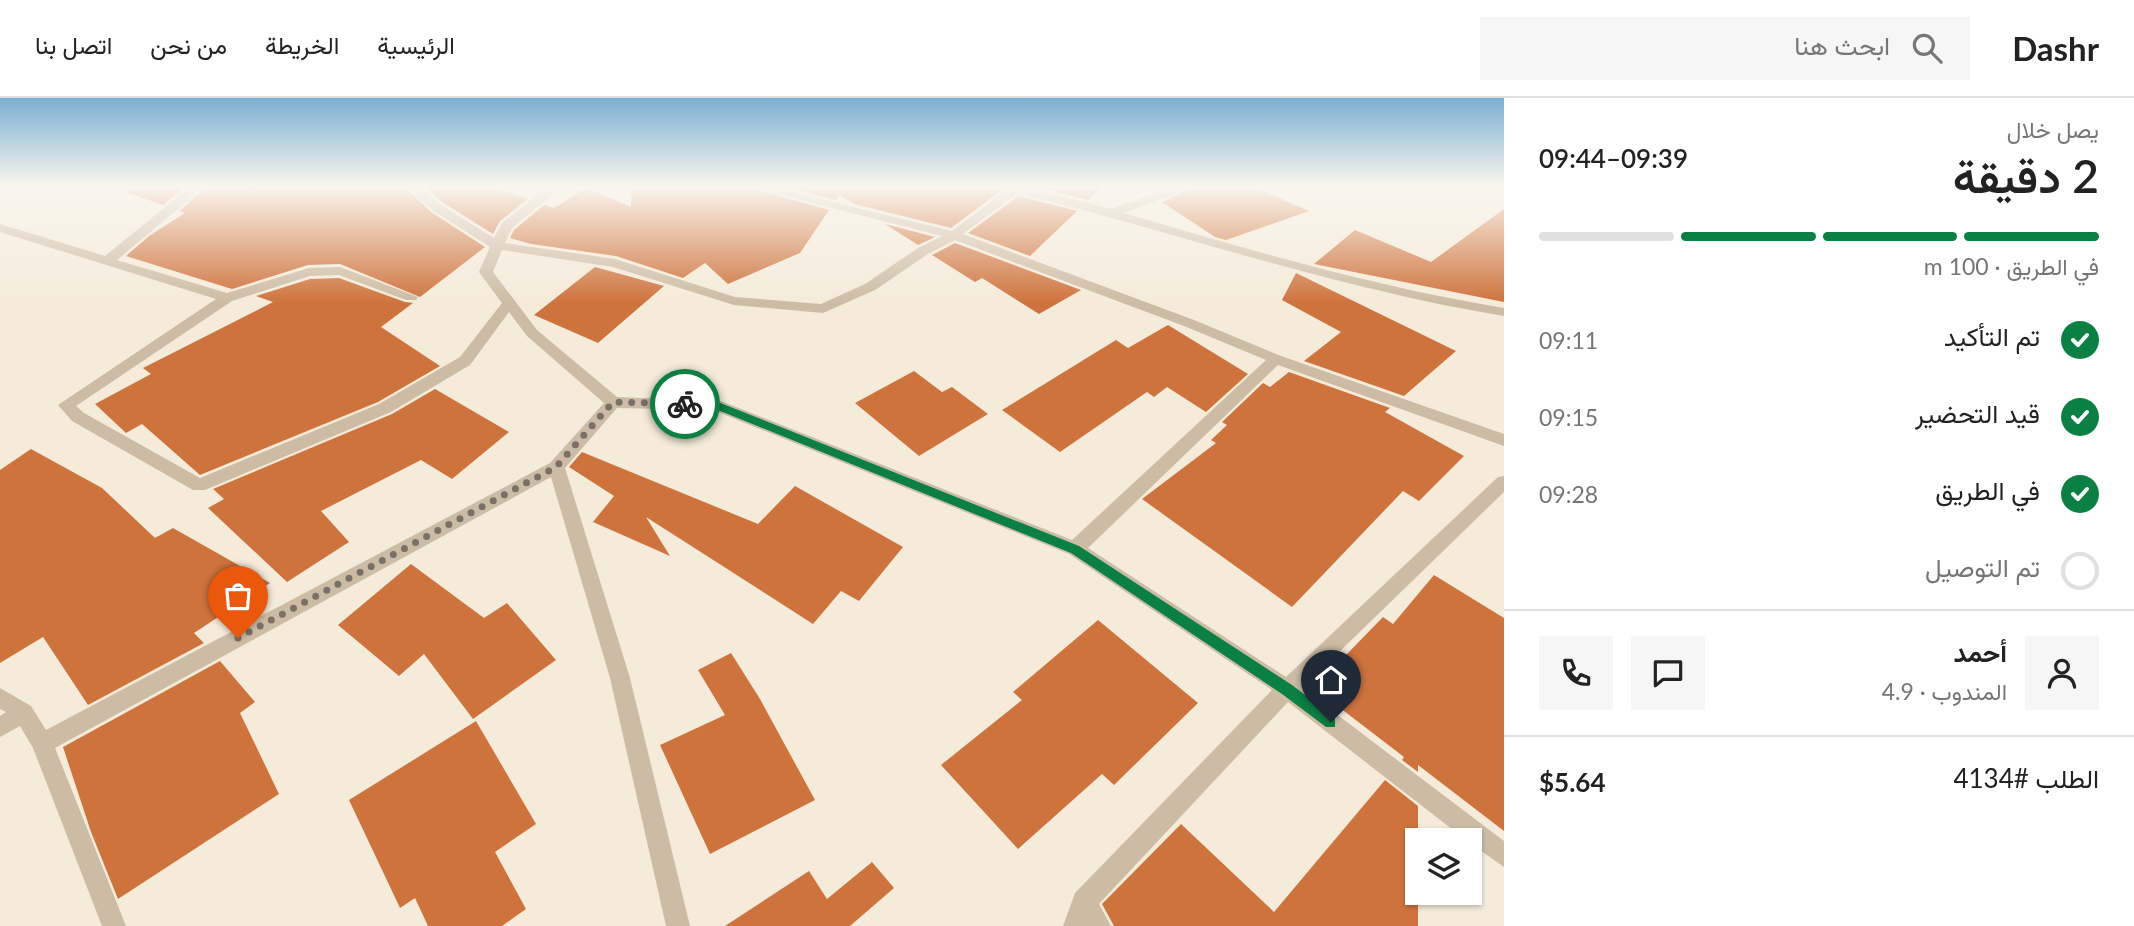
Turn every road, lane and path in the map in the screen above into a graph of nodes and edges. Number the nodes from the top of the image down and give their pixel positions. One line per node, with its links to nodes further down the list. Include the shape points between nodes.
1 (150, 226): 10 (street)
2 (465, 226): 9 (street)
3 (506, 226): 9 (street)
4 (915, 226): 8 (street)
5 (966, 226): 8 (street)
6 (1154, 226): 14 (street, via 1237,251)
7 (0, 228): 10 (street)
8 (954, 235): 9 (street, via 870,287 823,309 734,301 615,263); 15 (street)
9 (496, 245): 13 (street, via 486,272)
10 (107, 261): 12 (street)
11 (411, 297): 12 (street, via 340,271 309,272)
12 (227, 298): 13 (street, via 66,405 78,417 200,485 396,402 465,361)
13 (509, 303): 16 (street, via 532,333)
14 (1504, 312)
15 (1276, 359): 17 (street); 20 (street)
16 (613, 402): 18 (street); 20 (street, via 715,405)
17 (1504, 440)
18 (556, 467): 25 (street); 29 (street, via 620,678)
19 (1501, 489): 21 (street)
20 (1075, 549): 21 (street)
21 (1287, 689): 26 (street); 27 (street)
22 (0, 697): 23 (street)
23 (24, 713): 24 (street); 25 (street)
24 (0, 727)
25 (42, 743): 28 (street)
26 (1504, 855)
27 (1084, 902): 30 (street); 31 (street)
28 (114, 926)
29 (678, 926)
30 (1074, 926)
31 (1099, 926)

